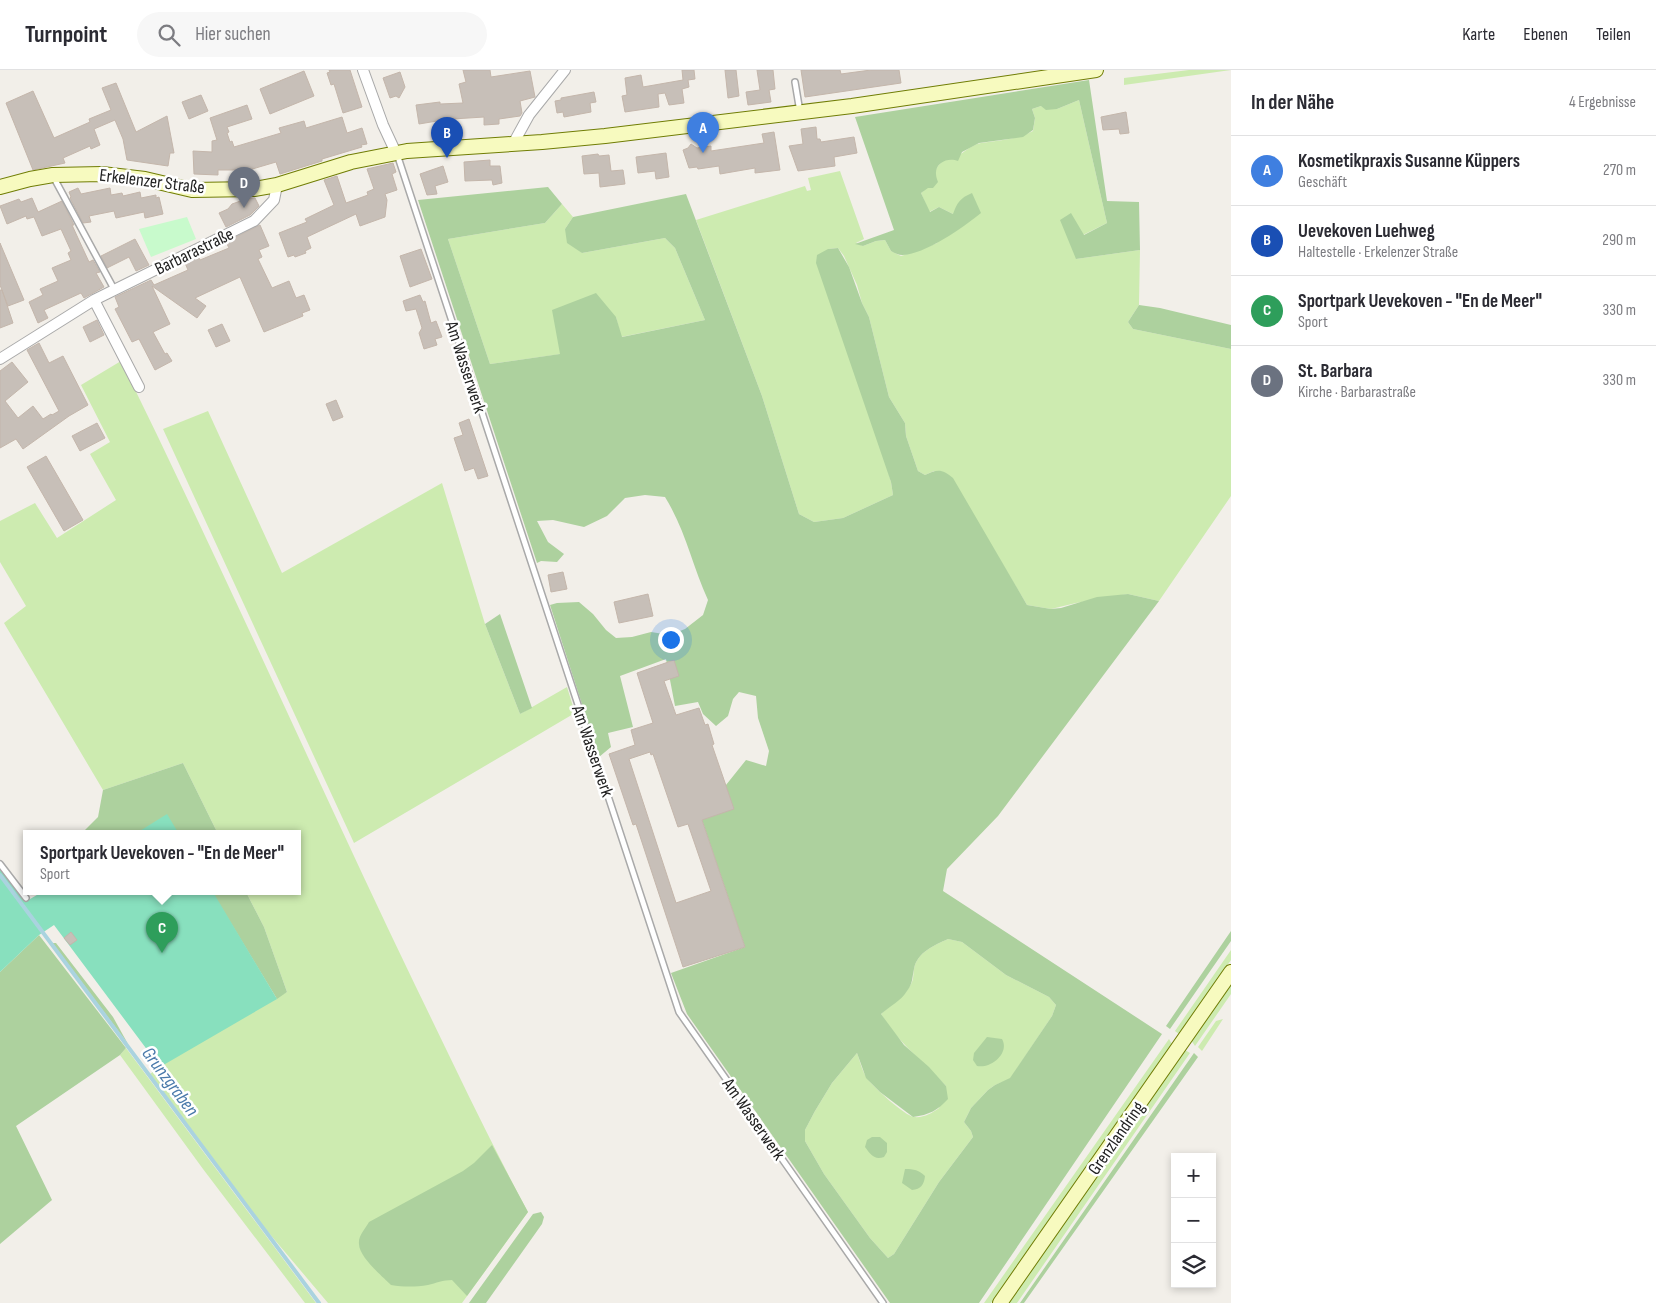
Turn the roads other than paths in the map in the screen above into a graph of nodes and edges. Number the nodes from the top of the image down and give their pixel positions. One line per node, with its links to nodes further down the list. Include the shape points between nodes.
1 (363, 70): 7 (street)
2 (565, 70): 6 (street, via 529,115)
3 (1096, 70): 5 (main road, Erkelenzer Straße)
4 (795, 82): 5 (lane)
5 (800, 112): 6 (main road, Erkelenzer Straße)
6 (513, 144): 7 (main road, Erkelenzer Straße)
7 (396, 153): 9 (main road, Erkelenzer Straße, via 352,162); 20 (lane, Am Wasserwerk, via 680,1012)
8 (53, 175): 9 (main road, Erkelenzer Straße, via 115,174 192,190); 10 (main road, Erkelenzer Straße); 11 (lane)
9 (277, 185): 11 (street, Barbarastraße, via 274,200 254,221)
10 (0, 187)
11 (114, 289): 12 (street, Barbarastraße)
12 (94, 300): 13 (street, Barbarastraße); 14 (street)
13 (0, 360)
14 (139, 387)
15 (0, 864): 16 (lane)
16 (23, 894)
17 (24, 895): 18 (lane)
18 (26, 898)
19 (1231, 972): 21 (main road, Grenzlandring)
20 (882, 1303)
21 (1000, 1303)

